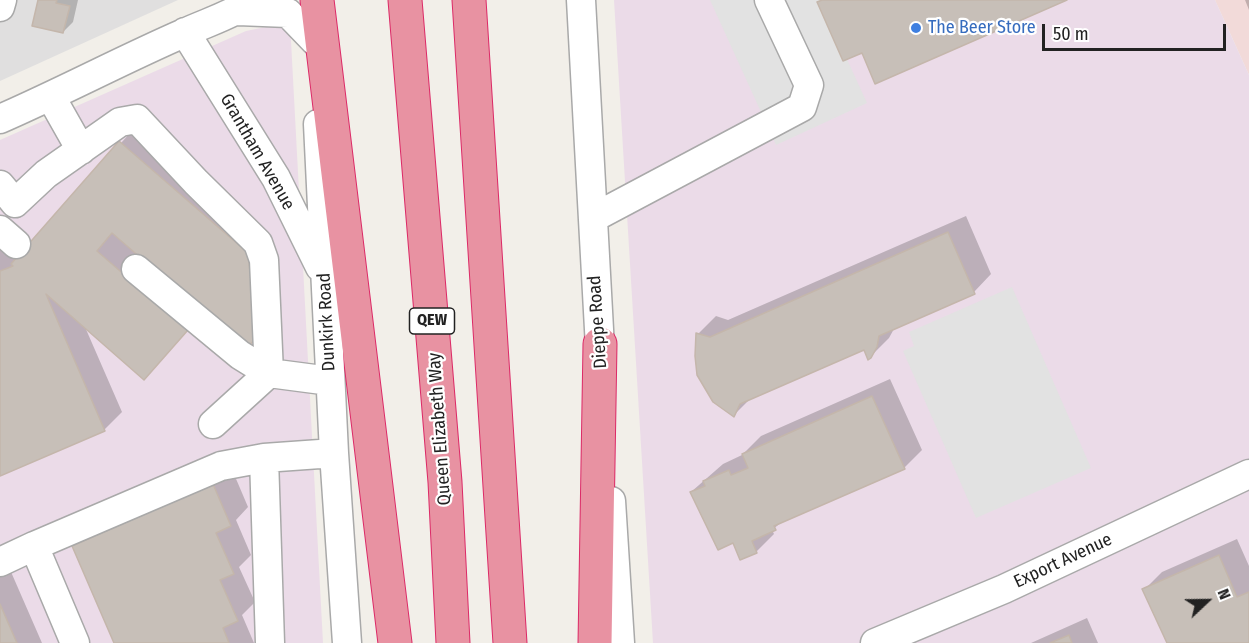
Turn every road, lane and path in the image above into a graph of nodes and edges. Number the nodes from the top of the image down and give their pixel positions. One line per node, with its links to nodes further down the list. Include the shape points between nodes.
1 (2, 0): 8 (street)
2 (315, 0): 10 (highway)
3 (405, 0): 31 (highway, Queen Elizabeth Way / QEW, via 445,482)
4 (469, 0): 32 (highway)
5 (581, 0): 15 (street, Dieppe Road)
6 (769, 0): 15 (street, via 809,85 802,107)
7 (246, 6): 9 (street); 10 (street, via 288,13)
8 (0, 7)
9 (184, 32): 11 (street); 17 (street, Grantham Avenue, via 276,178)
10 (320, 52): 17 (street, Dunkirk Road); 30 (highway)
11 (51, 97): 12 (street); 13 (street)
12 (0, 119)
13 (81, 150): 14 (street, via 15,202); 19 (street, via 120,122 137,119 258,243 264,260)
14 (0, 185)
15 (593, 218): 18 (street, Dieppe Road)
16 (136, 269): 19 (street, via 240,356)
17 (324, 276): 20 (street, Dunkirk Road)
18 (600, 344): 33 (highway); 34 (street, Dieppe Road)
19 (269, 373): 20 (street); 21 (street)
20 (330, 381): 22 (street, Dunkirk Road)
21 (213, 424)
22 (334, 453): 23 (street); 29 (street, Dunkirk Road)
23 (264, 458): 25 (street, via 221,466); 28 (street)
24 (1249, 474): 35 (street, Export Avenue, via 1004,589)
25 (34, 546): 26 (street); 27 (street)
26 (0, 562)
27 (75, 643)
28 (270, 643)
29 (347, 643)
30 (395, 643)
31 (453, 643)
32 (510, 643)
33 (595, 643)
34 (620, 643)
35 (875, 643)

